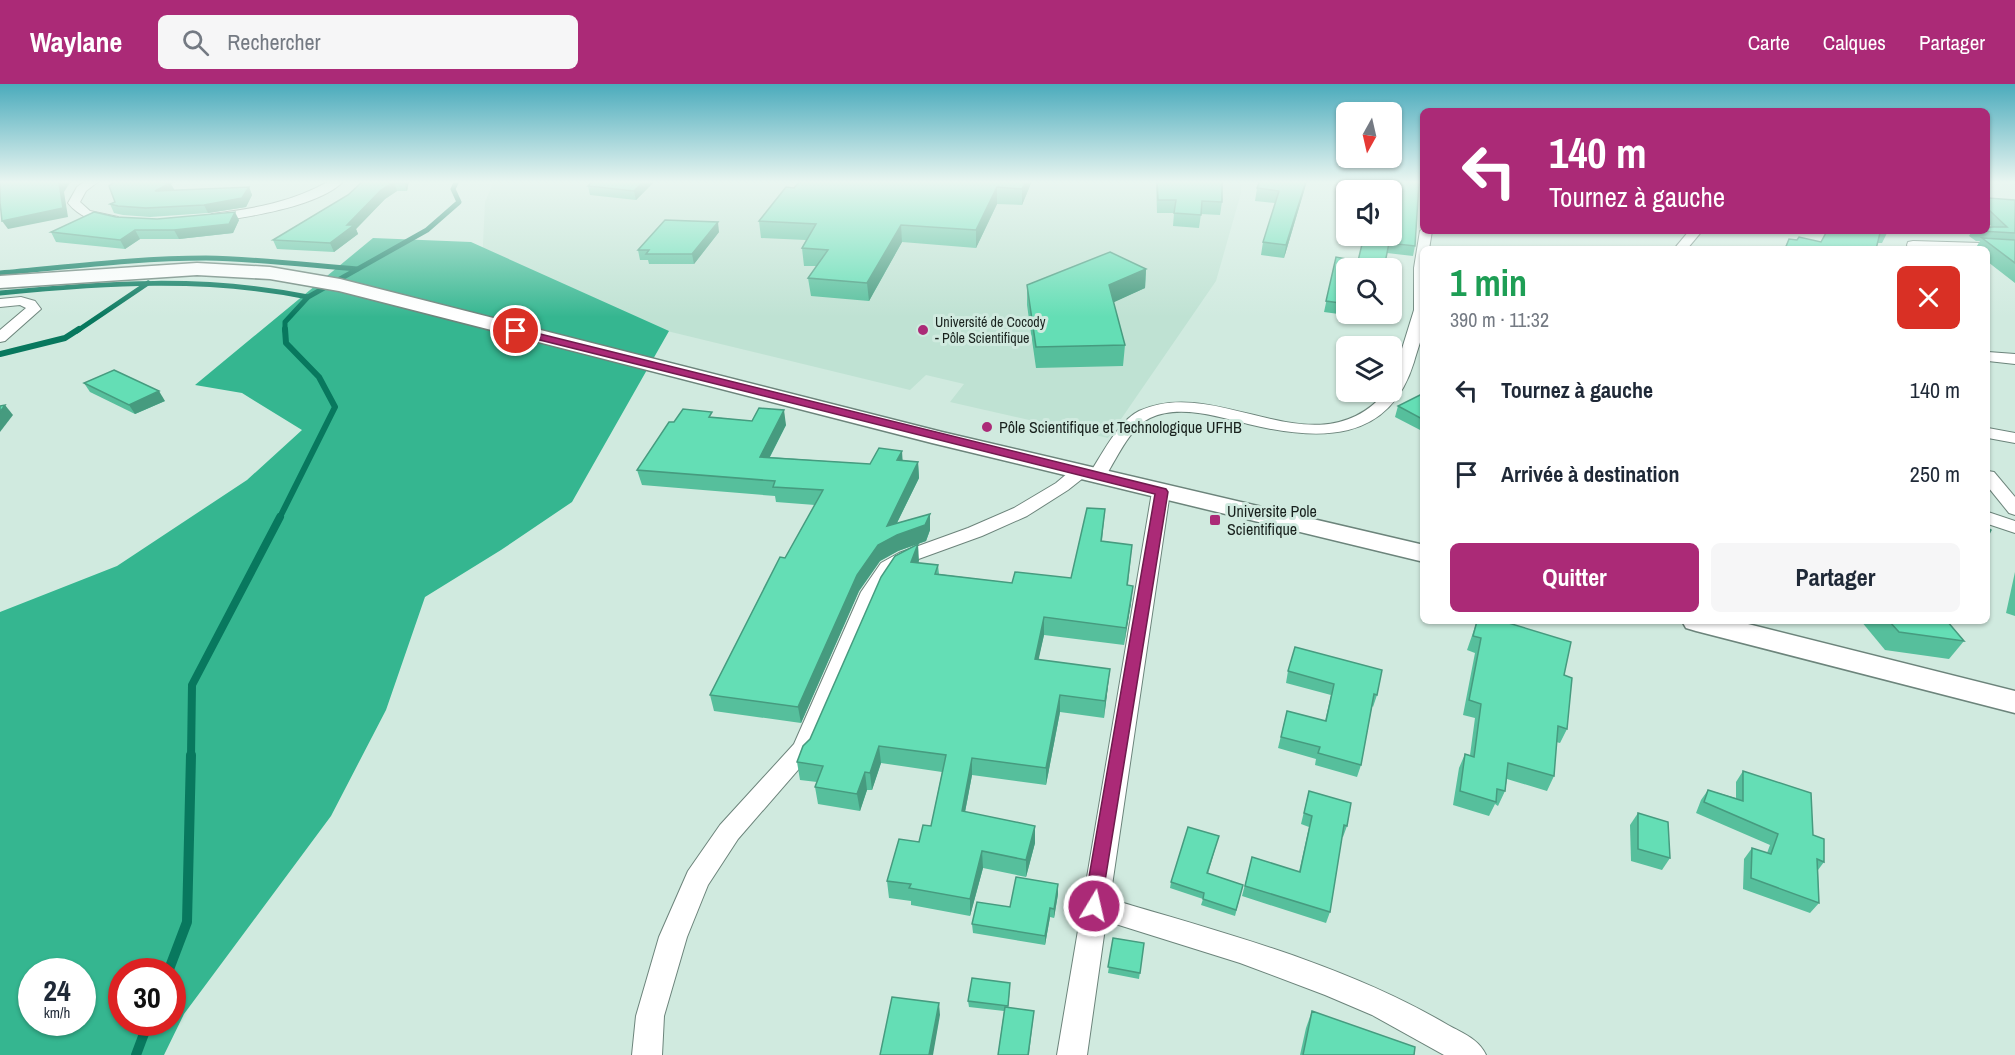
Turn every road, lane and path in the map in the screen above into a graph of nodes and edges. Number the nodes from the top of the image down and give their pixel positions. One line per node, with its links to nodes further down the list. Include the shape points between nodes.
1 (1693, 234): 2 (street)
2 (1683, 246)
3 (1990, 248): 4 (street)
4 (2015, 248)
5 (0, 282): 13 (main road, via 197,269 307,279)
6 (0, 303): 8 (street, via 21,302 34,309)
7 (1420, 311): 13 (street, via 1398,384 1382,406 1364,418 1311,430 1207,410 1155,411 1133,424)
8 (0, 338)
9 (1990, 357): 10 (street)
10 (2015, 359)
11 (1990, 433): 12 (street)
12 (2015, 438)
13 (1089, 474): 15 (main road); 23 (street, via 1033,506 888,567 871,592 803,749 729,832 697,879 673,937 653,1005)
14 (1990, 478): 16 (street)
15 (1161, 492): 19 (main road); 22 (street)
16 (2015, 509)
17 (1990, 519): 18 (street)
18 (2015, 527)
19 (1420, 553)
20 (1708, 624): 21 (main road)
21 (2015, 702)
22 (1094, 906): 24 (street); 25 (street, via 1277,961 1394,1011)
23 (647, 1055)
24 (1072, 1055)
25 (1471, 1055)

